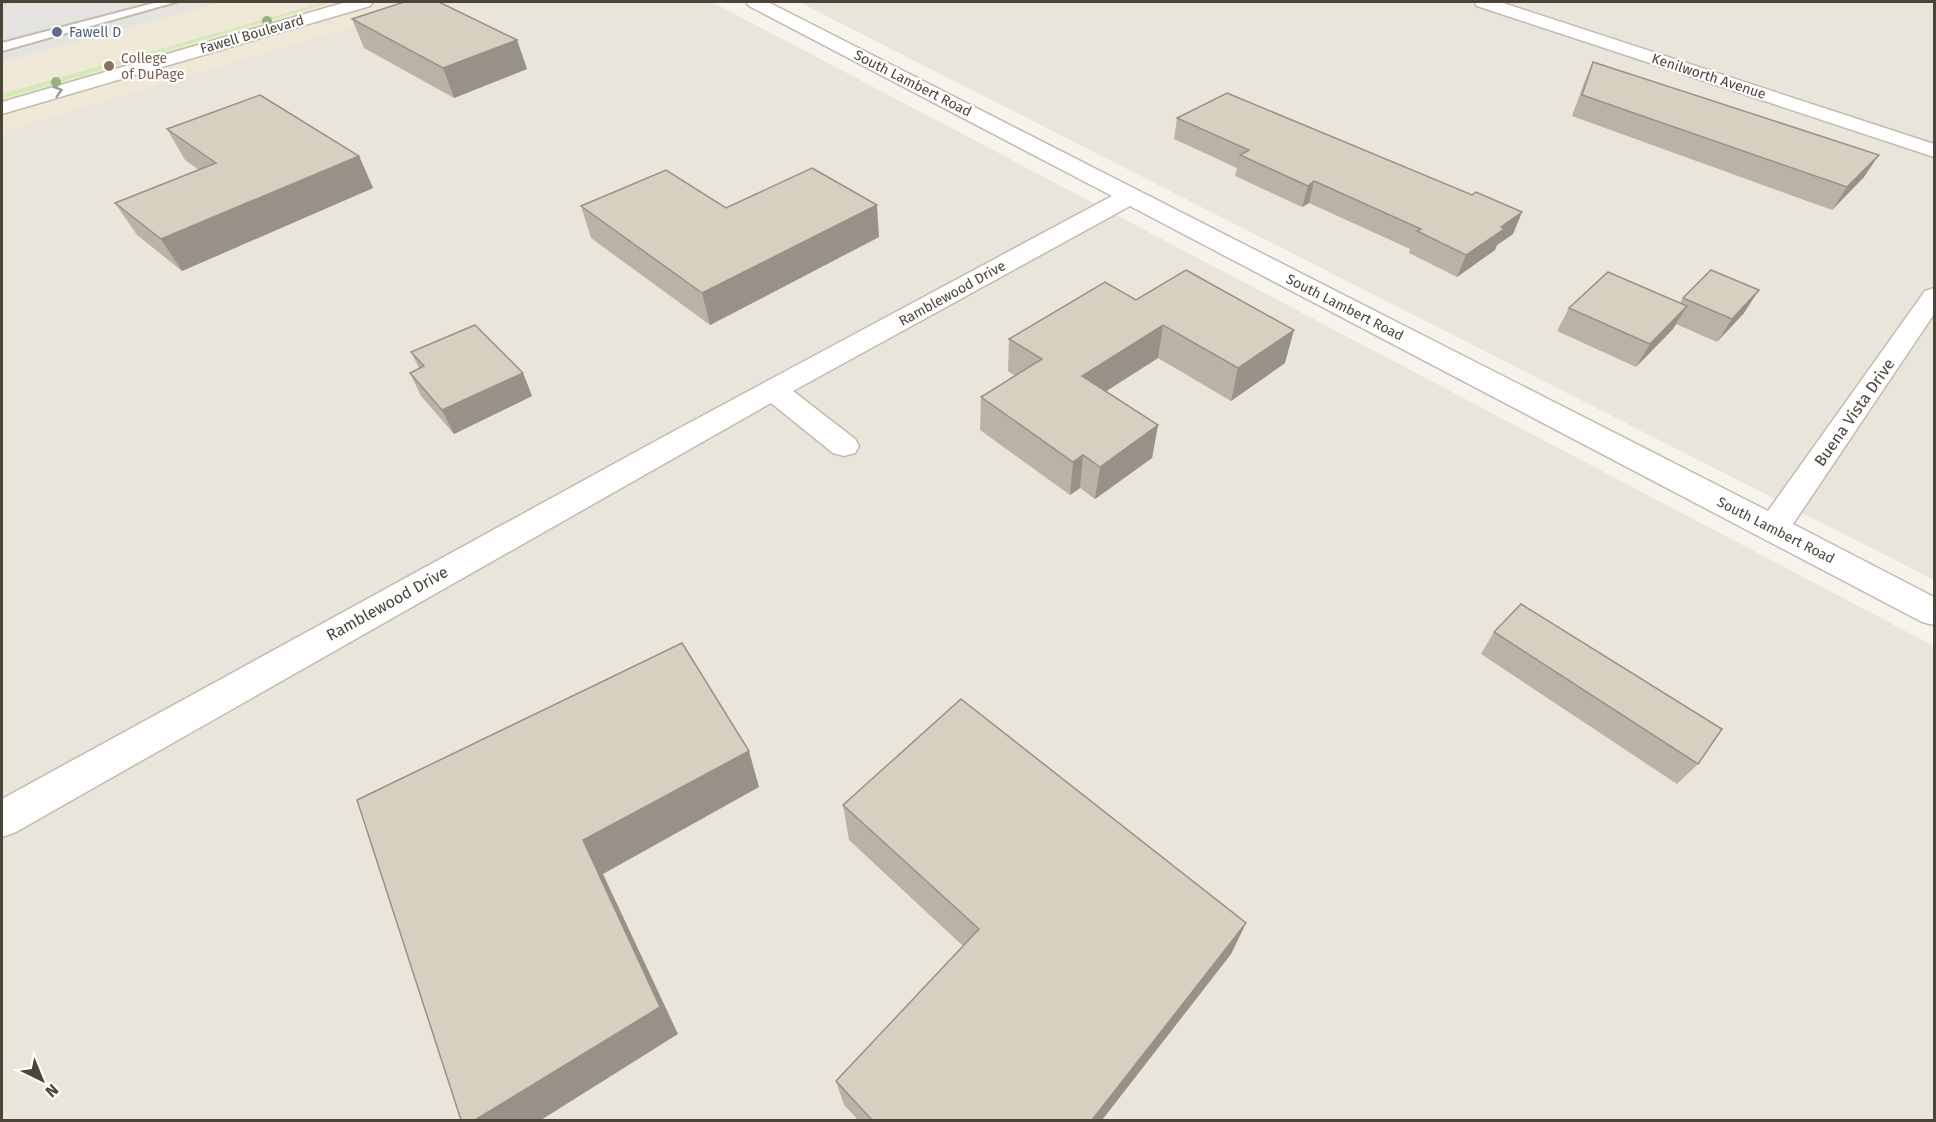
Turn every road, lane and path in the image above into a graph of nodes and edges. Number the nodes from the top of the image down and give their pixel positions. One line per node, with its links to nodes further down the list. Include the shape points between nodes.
1 (11, 2): 7 (path)
2 (170, 2): 9 (lane)
3 (299, 2): 8 (street, Fawell Boulevard)
4 (364, 2): 10 (street, Fawell Boulevard, one-way to 4)
5 (755, 2): 12 (street, South Lambert Road)
6 (1483, 2): 11 (street, Kenilworth Avenue)
7 (2, 4)
8 (276, 8)
9 (2, 47)
10 (2, 108)
11 (1935, 151)
12 (1130, 196): 14 (street, Ramblewood Drive); 16 (street, South Lambert Road)
13 (1935, 296): 16 (street, Buena Vista Drive)
14 (773, 390): 15 (street); 18 (street, Ramblewood Drive)
15 (844, 446)
16 (1773, 528): 17 (street, South Lambert Road)
17 (1935, 612)
18 (2, 819)

